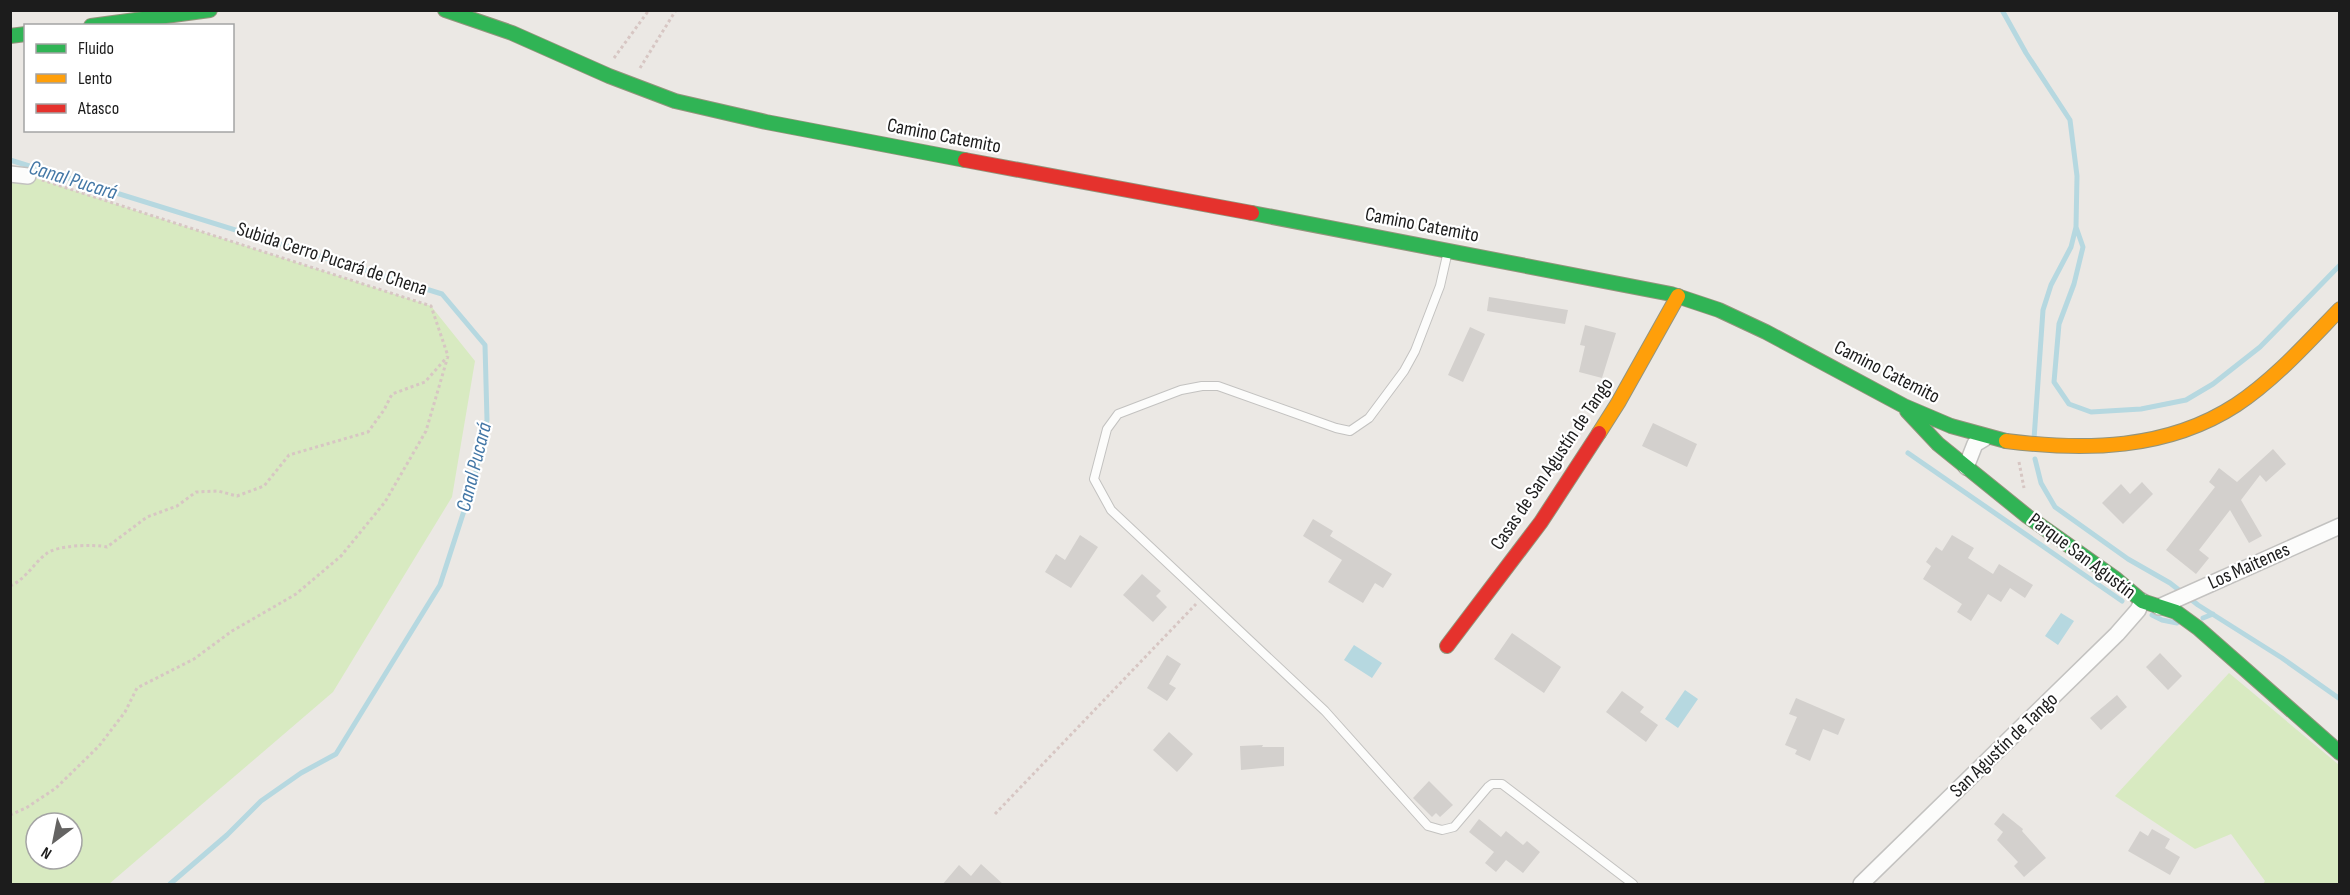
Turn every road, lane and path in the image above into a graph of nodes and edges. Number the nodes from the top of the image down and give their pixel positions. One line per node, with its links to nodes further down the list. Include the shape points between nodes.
1 (210, 10): 5 (main road)
2 (445, 10): 6 (main road, Camino Catemito, via 498,27)
3 (649, 10): 6 (path)
4 (676, 10): 7 (path)
5 (107, 24)
6 (602, 74): 7 (main road, Camino Catemito)
7 (629, 85): 10 (main road, Camino Catemito, via 705,110)
8 (10, 174): 9 (street)
9 (28, 176): 13 (path, Subida Cerro Pucará de Chena, via 431,306)
10 (1449, 249): 11 (main road, Camino Catemito); 19 (lane, via 1440,286 1415,351 1404,371 1359,427 1350,431 1336,429 1236,391 1202,386 1118,414 1107,429 1094,479 1111,510)
11 (1678, 296): 14 (main road, Camino Catemito, via 1764,332); 22 (main road, Casas de San Agustín de Tango, via 1618,403 1540,522)
12 (2340, 309): 15 (main road, Camino Catemito, via 2253,393 2223,414 2185,431 2151,440 2069,447 2030,446)
13 (448, 356): 18 (path, via 425,382 392,393 368,432 289,455 264,486 237,496 218,491 196,492 177,506 147,517 107,547 92,544 48,552 19,582); 24 (path, via 426,431 385,502 341,556 296,594 232,631 194,659 137,688 125,712 99,746 56,788)
14 (1904, 406): 15 (main road, Camino Catemito); 16 (main road, Parque San Agustín, via 1938,444)
15 (1985, 438): 16 (street, via 1975,444)
16 (1966, 467): 20 (main road, Parque San Agustín)
17 (2340, 526): 21 (street, Los Maitenes)
18 (10, 586)
19 (1204, 597): 25 (path); 26 (lane, via 1325,711 1428,826 1442,830 1454,827 1488,787 1502,784)
20 (2142, 601): 21 (main road, Parque San Agustín); 27 (street, San Agustín de Tango, via 2118,634)
21 (2159, 606): 23 (main road, Parque San Agustín, via 2176,612 2198,628)
22 (1447, 646)
23 (2340, 753)
24 (10, 814)
25 (995, 814)
26 (1633, 885)
27 (1861, 885)

